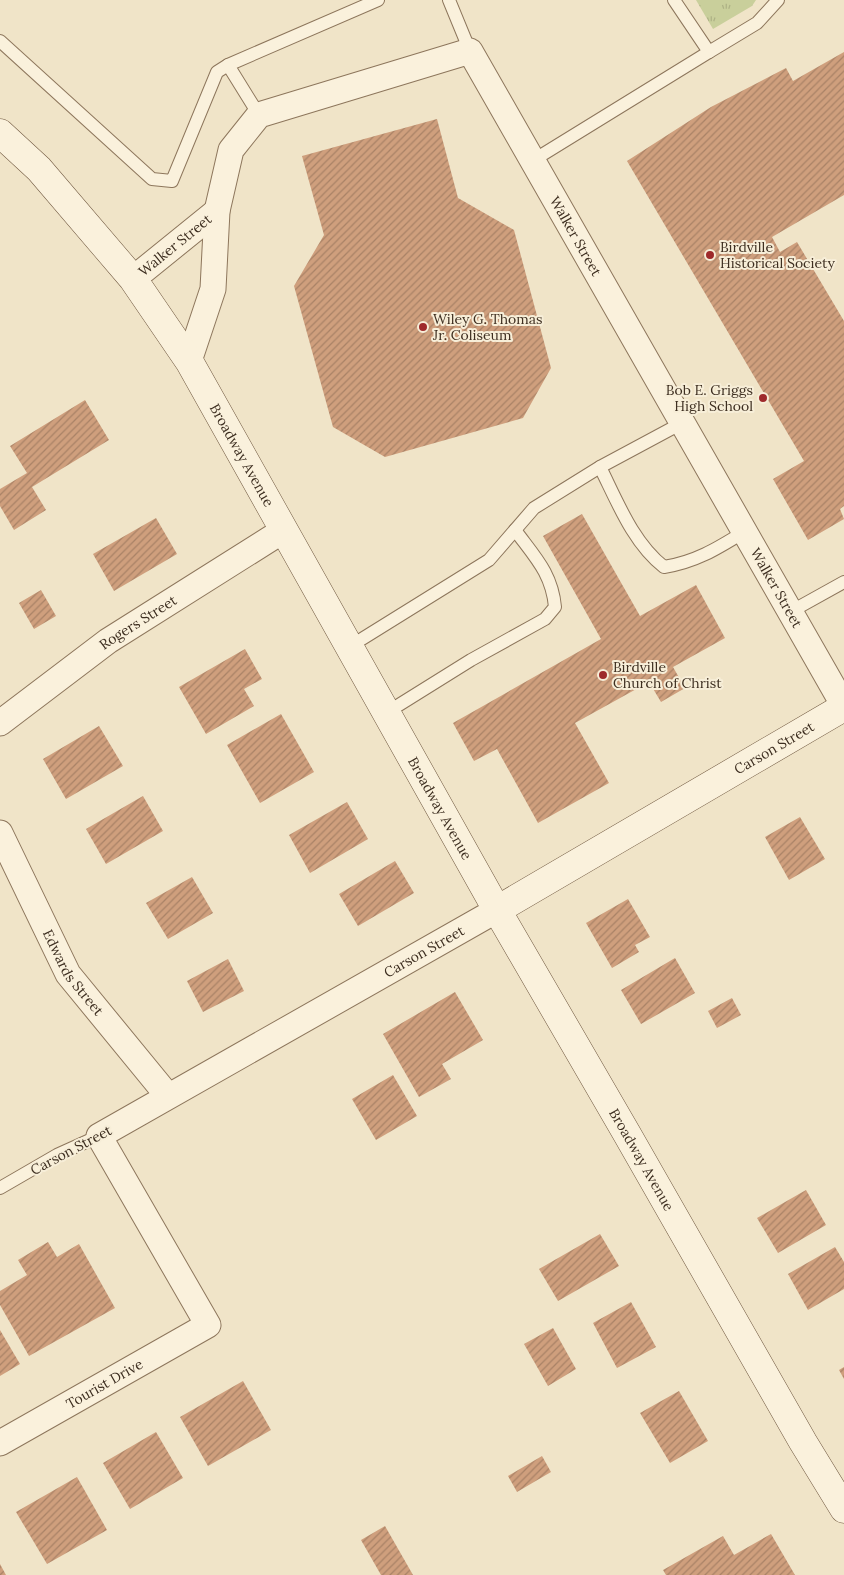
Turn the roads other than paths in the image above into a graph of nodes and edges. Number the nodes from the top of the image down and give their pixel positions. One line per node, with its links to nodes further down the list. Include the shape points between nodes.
1 (378, 0): 8 (lane)
2 (449, 0): 6 (lane)
3 (674, 0): 7 (lane)
4 (778, 0): 7 (lane, via 757,23)
5 (0, 41): 8 (lane, via 152,179 172,182 217,72)
6 (470, 51): 9 (street); 11 (street, Walker Street)
7 (709, 52): 11 (lane)
8 (228, 65): 9 (lane)
9 (259, 115): 12 (street, Walker Street, via 231,150)
10 (0, 133): 13 (main road, Broadway Avenue, via 39,169)
11 (532, 160): 15 (street, Walker Street)
12 (217, 211): 13 (street, Walker Street); 14 (street, Walker Street, via 213,289)
13 (133, 279): 14 (main road, Broadway Avenue)
14 (188, 361): 17 (main road, Broadway Avenue)
15 (682, 423): 16 (lane); 19 (street, Walker Street)
16 (600, 467): 18 (lane, via 534,508); 19 (lane, via 638,537 652,558 664,567 707,554)
17 (284, 530): 22 (main road, Broadway Avenue); 25 (street, Rogers Street, via 108,641)
18 (515, 530): 22 (lane, via 489,560); 24 (lane, via 547,574 556,607 545,619)
19 (744, 532): 21 (street, Walker Street)
20 (844, 582): 21 (lane)
21 (790, 612): 23 (street, Walker Street)
22 (349, 647): 24 (main road, Broadway Avenue)
23 (844, 707): 27 (main road, Carson Street)
24 (386, 713): 27 (main road, Broadway Avenue)
25 (0, 723)
26 (0, 833): 28 (street, Edwards Street, via 68,974)
27 (497, 910): 28 (street, Carson Street); 32 (main road, Broadway Avenue)
28 (168, 1096): 29 (street, Carson Street)
29 (99, 1136): 30 (lane, Carson Street, via 57,1155); 31 (street, Tourist Drive, via 208,1325)
30 (0, 1188)
31 (0, 1443)
32 (844, 1509)

